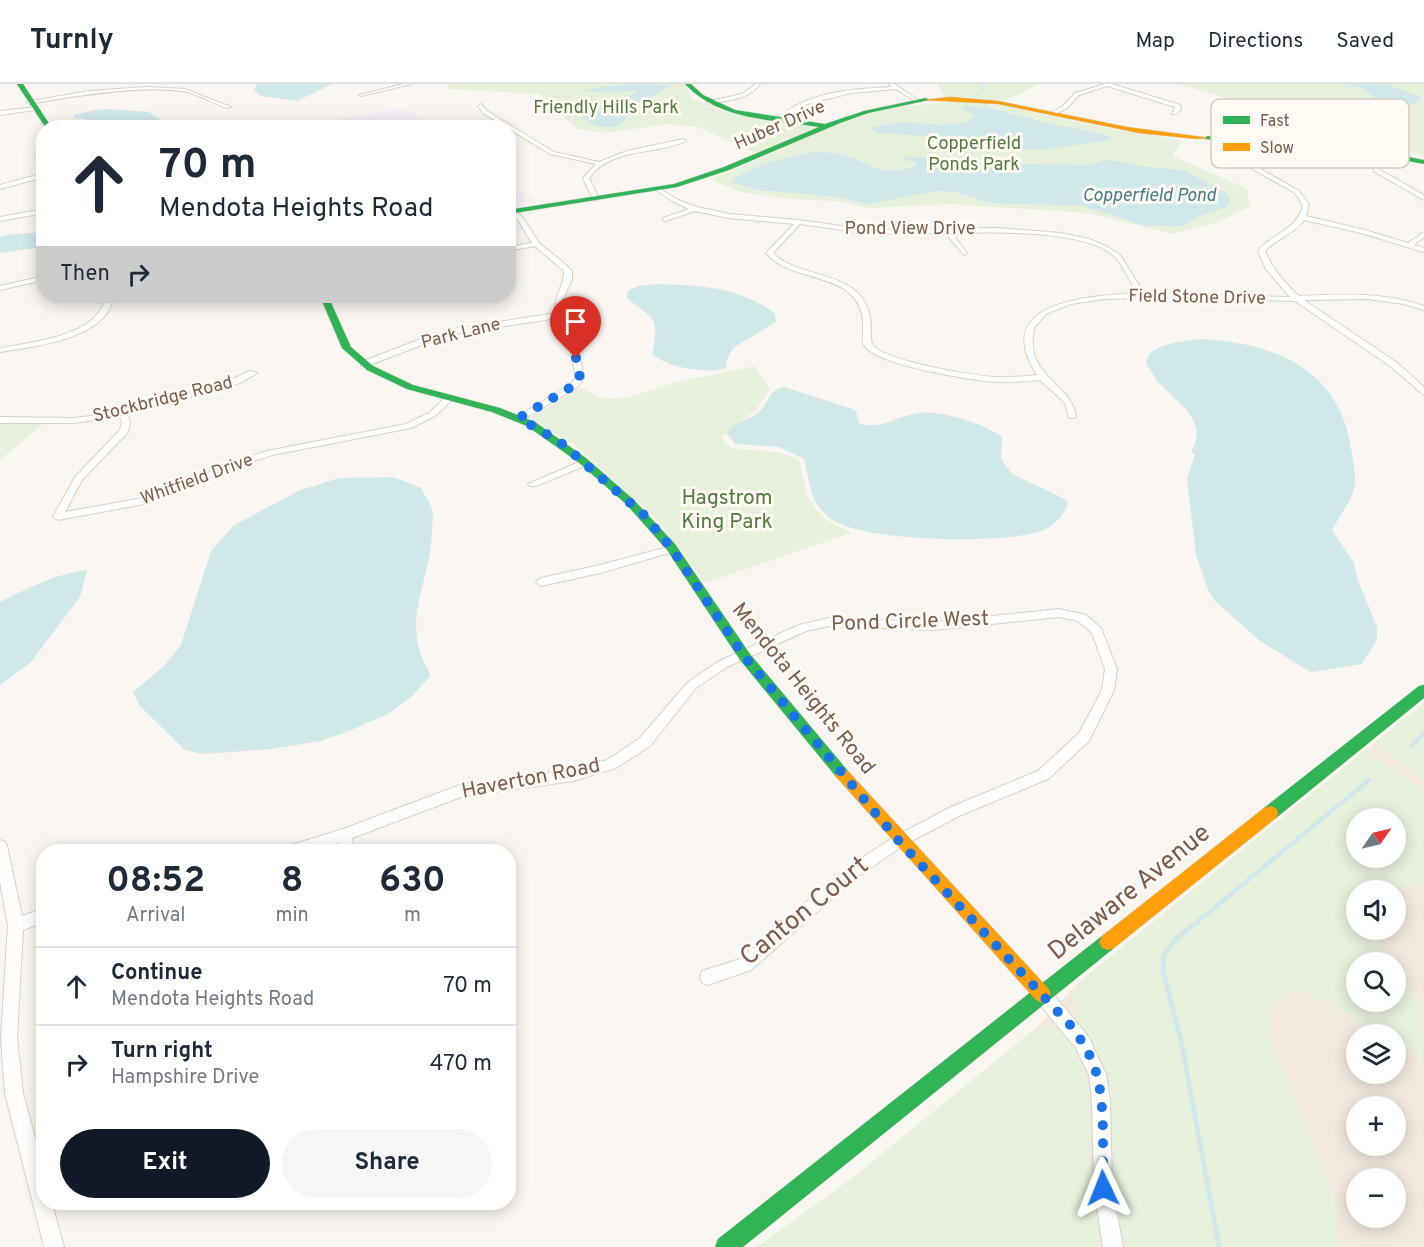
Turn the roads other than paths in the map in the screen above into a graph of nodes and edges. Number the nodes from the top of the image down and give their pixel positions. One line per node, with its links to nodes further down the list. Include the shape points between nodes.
1 (20, 84): 11 (street)
2 (410, 84): 8 (street)
3 (688, 84): 10 (street, via 692,92)
4 (758, 84): 10 (street, via 745,93)
5 (1109, 84): 15 (street, via 1077,94); 16 (street, via 1178,106)
6 (136, 86): 11 (street); 13 (street, via 187,90)
7 (893, 86): 9 (street); 17 (street, via 808,102 791,108)
8 (361, 95)
9 (918, 101): 15 (street, Huber Drive, via 988,101); 20 (street, Huber Drive)
10 (709, 102): 17 (street, via 735,111)
11 (32, 105): 14 (street); 18 (street)
12 (481, 106): 19 (street)
13 (228, 107)
14 (0, 113)
15 (1054, 113): 22 (street, Huber Drive, via 1146,132)
16 (1174, 113)
17 (782, 118): 20 (street)
18 (43, 120)
19 (498, 120)
20 (824, 126): 31 (street, Huber Drive, via 732,167)
21 (516, 131): 26 (street, via 552,153)
22 (1211, 139)
23 (682, 141): 26 (street)
24 (1409, 159): 25 (street, Huber Drive)
25 (1424, 162)
26 (598, 163): 33 (street, via 586,178)
27 (1255, 168): 38 (street, via 1297,192 1306,205)
28 (1376, 168): 32 (street)
29 (36, 177): 30 (street)
30 (0, 187)
31 (657, 189): 33 (street, Huber Drive); 34 (street, Pond View Drive)
32 (1424, 198)
33 (596, 199): 35 (street, Huber Drive)
34 (695, 209): 40 (street); 41 (street, Pond View Drive)
35 (516, 211)
36 (36, 212): 39 (street)
37 (516, 216): 44 (street)
38 (1305, 218): 45 (street); 52 (street, via 1262,250 1278,281)
39 (0, 219)
40 (665, 219)
41 (798, 222): 42 (street, Pond View Drive, via 871,232); 60 (street, via 772,249 771,258 827,277 854,292 867,312 867,344 872,350 896,361 990,379)
42 (946, 230): 48 (street); 51 (street, Pond View Drive, via 997,230 1089,241 1118,256)
43 (1424, 234): 45 (street)
44 (536, 244): 46 (street); 56 (street, via 568,271 558,301)
45 (1409, 245): 47 (street)
46 (516, 248)
47 (1424, 250)
48 (964, 253)
49 (36, 280): 50 (street)
50 (0, 288)
51 (1142, 296): 52 (street, Field Stone Drive); 60 (street, Field Stone Drive, via 1084,298 1042,313 1031,324 1028,338 1033,364)
52 (1297, 299): 55 (street, Field Stone Drive, via 1389,297); 61 (street, via 1393,365)
53 (108, 303): 57 (street, via 76,332 40,344)
54 (329, 303): 58 (street, Mendota Heights Road, via 342,341)
55 (1424, 308)
56 (560, 315): 58 (street, Park Lane, via 457,331); 65 (street, via 572,338 580,378)
57 (0, 350)
58 (364, 364): 62 (street, Mendota Heights Road, via 396,381)
59 (253, 373): 63 (street, Stockbridge Road, via 233,383)
60 (1041, 377): 64 (street, via 1068,403)
61 (1424, 393)
62 (451, 397): 63 (street, Whitfield Drive, via 429,418 408,426 270,453 151,500 58,517 78,479 123,432); 65 (street, Mendota Heights Road)
63 (123, 414): 66 (street, Stockbridge Road, via 76,421)
64 (1072, 416)
65 (519, 418): 67 (street, Mendota Heights Road, via 560,442)
66 (0, 420)
67 (584, 463): 68 (street); 69 (street, Mendota Heights Road, via 644,515)
68 (534, 484)
69 (672, 549): 70 (street); 72 (street, Mendota Heights Road)
70 (541, 582)
71 (1082, 618): 72 (street, Pond Circle West, via 1059,613 936,626 829,622 803,628); 75 (street, Canton Court, via 1097,631 1111,669 1108,690 1084,737 1043,775 956,811)
72 (743, 655): 74 (street, Haverton Road, via 692,685 645,742 612,764 573,776 460,790); 75 (street, Mendota Heights Road)
73 (1424, 690): 82 (street, Delaware Avenue)
74 (344, 835): 76 (street, Haverton Road); 77 (street)
75 (899, 841): 81 (street, Canton Court, via 850,873 745,965); 82 (street, Mendota Heights Road)
76 (314, 844)
77 (346, 844)
78 (0, 846): 80 (street)
79 (36, 918): 80 (street)
80 (16, 925): 83 (street, via 9,1038 14,1093)
81 (708, 976)
82 (1042, 994): 86 (street, Delaware Avenue); 87 (street, via 1082,1042 1097,1074 1103,1188)
83 (36, 1178)
84 (44, 1210): 85 (street)
85 (54, 1247)
86 (726, 1247)
87 (1113, 1247)

